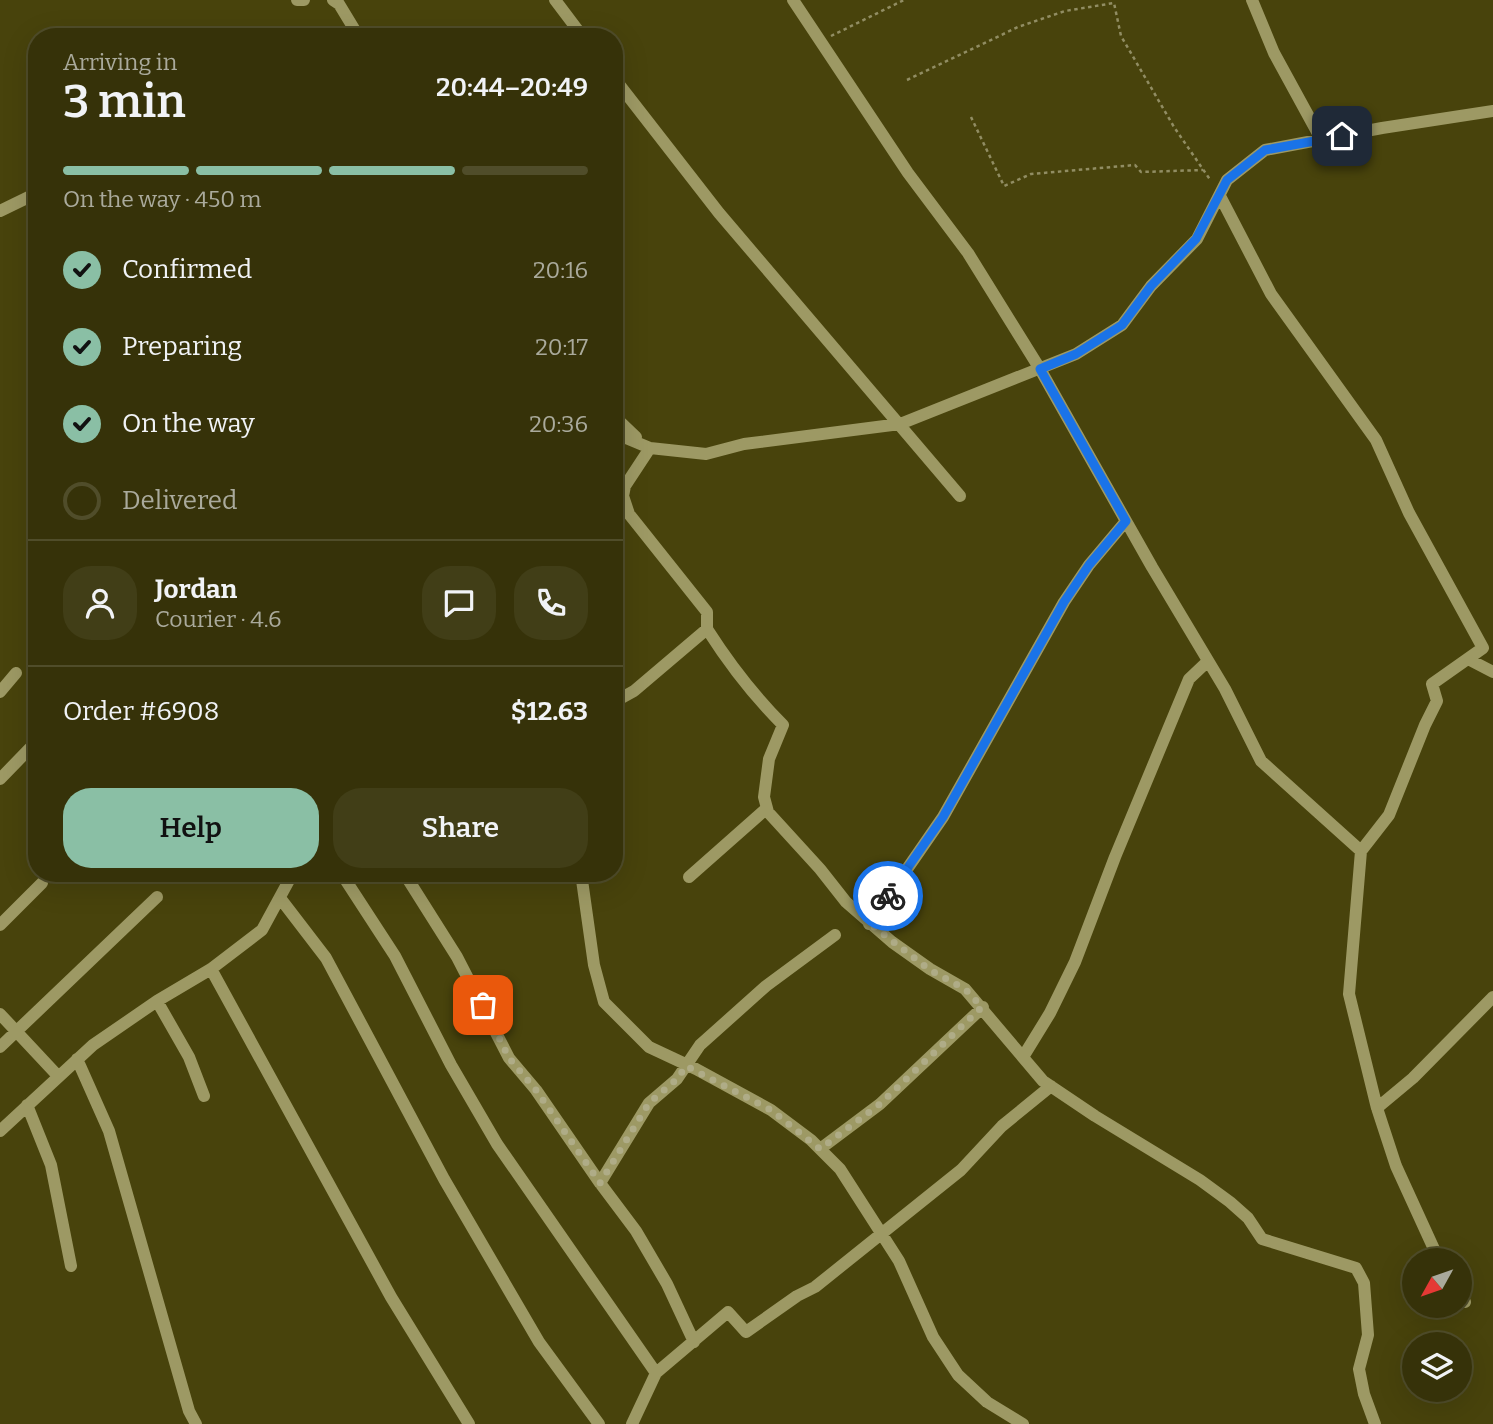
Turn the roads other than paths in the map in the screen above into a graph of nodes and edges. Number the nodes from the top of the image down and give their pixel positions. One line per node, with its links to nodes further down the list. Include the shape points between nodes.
1 (296, 0): 2 (street)
2 (304, 0)
3 (555, 0): 8 (street)
4 (793, 0): 15 (street, via 908,173 968,253)
5 (1252, 0): 11 (street, via 1274,53)
6 (340, 1): 7 (street)
7 (354, 28)
8 (576, 28)
9 (623, 90): 16 (street, via 719,213)
10 (1493, 110): 11 (street)
11 (1321, 139): 12 (street, via 1265,150 1227,180)
12 (1220, 196): 15 (street, via 1196,239 1122,325 1076,354); 23 (street, via 1271,293 1376,440 1409,513 1483,648)
13 (28, 197): 14 (street)
14 (0, 211)
15 (1040, 369): 16 (street); 21 (street)
16 (900, 424): 19 (street, via 744,444 706,454); 20 (street)
17 (623, 426): 19 (street)
18 (623, 437): 19 (street)
19 (650, 448): 22 (street, via 623,496 629,514 707,612)
20 (960, 496)
21 (1126, 521): 24 (street); 41 (street, via 1064,602 943,817)
22 (707, 629): 28 (street); 31 (street, via 752,695 783,725 769,759)
23 (1468, 659): 25 (street); 32 (street, via 1432,684 1437,701 1389,815)
24 (1208, 661): 32 (street, via 1261,761); 51 (street, via 1189,679 1075,962)
25 (1493, 672)
26 (16, 673): 27 (street)
27 (0, 692)
28 (623, 697)
29 (28, 750): 30 (street)
30 (0, 779)
31 (767, 808): 33 (street); 41 (street)
32 (1361, 851): 58 (street, via 1349,994)
33 (689, 877)
34 (288, 882): 40 (street)
35 (347, 882): 66 (street, via 395,956 496,1144)
36 (410, 882): 61 (street, via 457,957 509,1058)
37 (582, 882): 53 (street, via 604,1002 649,1047)
38 (42, 883): 42 (street)
39 (157, 897): 49 (street)
40 (280, 898): 44 (street, via 262,930); 69 (street, via 326,958 444,1179 540,1342)
41 (869, 923): 47 (street, via 930,970 965,989)
42 (0, 925)
43 (835, 935): 53 (street, via 733,1014 700,1045)
44 (211, 969): 46 (street); 68 (street, via 391,1297)
45 (1493, 997): 58 (street)
46 (157, 1001): 52 (street); 56 (street, via 189,1057)
47 (982, 1007): 51 (street); 60 (street, via 880,1104)
48 (0, 1014): 49 (street)
49 (15, 1030): 50 (street); 54 (street)
50 (0, 1047)
51 (1023, 1057): 55 (street)
52 (77, 1059): 54 (street); 67 (street, via 109,1131)
53 (686, 1066): 60 (street, via 771,1110); 61 (street, via 649,1103)
54 (58, 1076): 57 (street)
55 (1051, 1086): 62 (street, via 1002,1126 961,1170); 72 (street, via 1230,1202 1262,1239 1356,1268 1364,1283 1368,1335 1359,1369)
56 (204, 1096)
57 (27, 1105): 59 (street); 64 (street, via 51,1165)
58 (1377, 1108): 63 (street, via 1396,1166)
59 (0, 1131)
60 (820, 1149): 62 (street, via 840,1169)
61 (600, 1183): 65 (street, via 636,1231)
62 (882, 1233): 65 (street, via 815,1287 746,1332 728,1312); 71 (street, via 957,1375 987,1402)
63 (1432, 1248)
64 (71, 1266)
65 (694, 1342): 66 (street)
66 (656, 1373): 70 (street)
67 (196, 1424)
68 (469, 1424)
69 (599, 1424)
70 (632, 1424)
71 (1023, 1424)
72 (1375, 1424)

